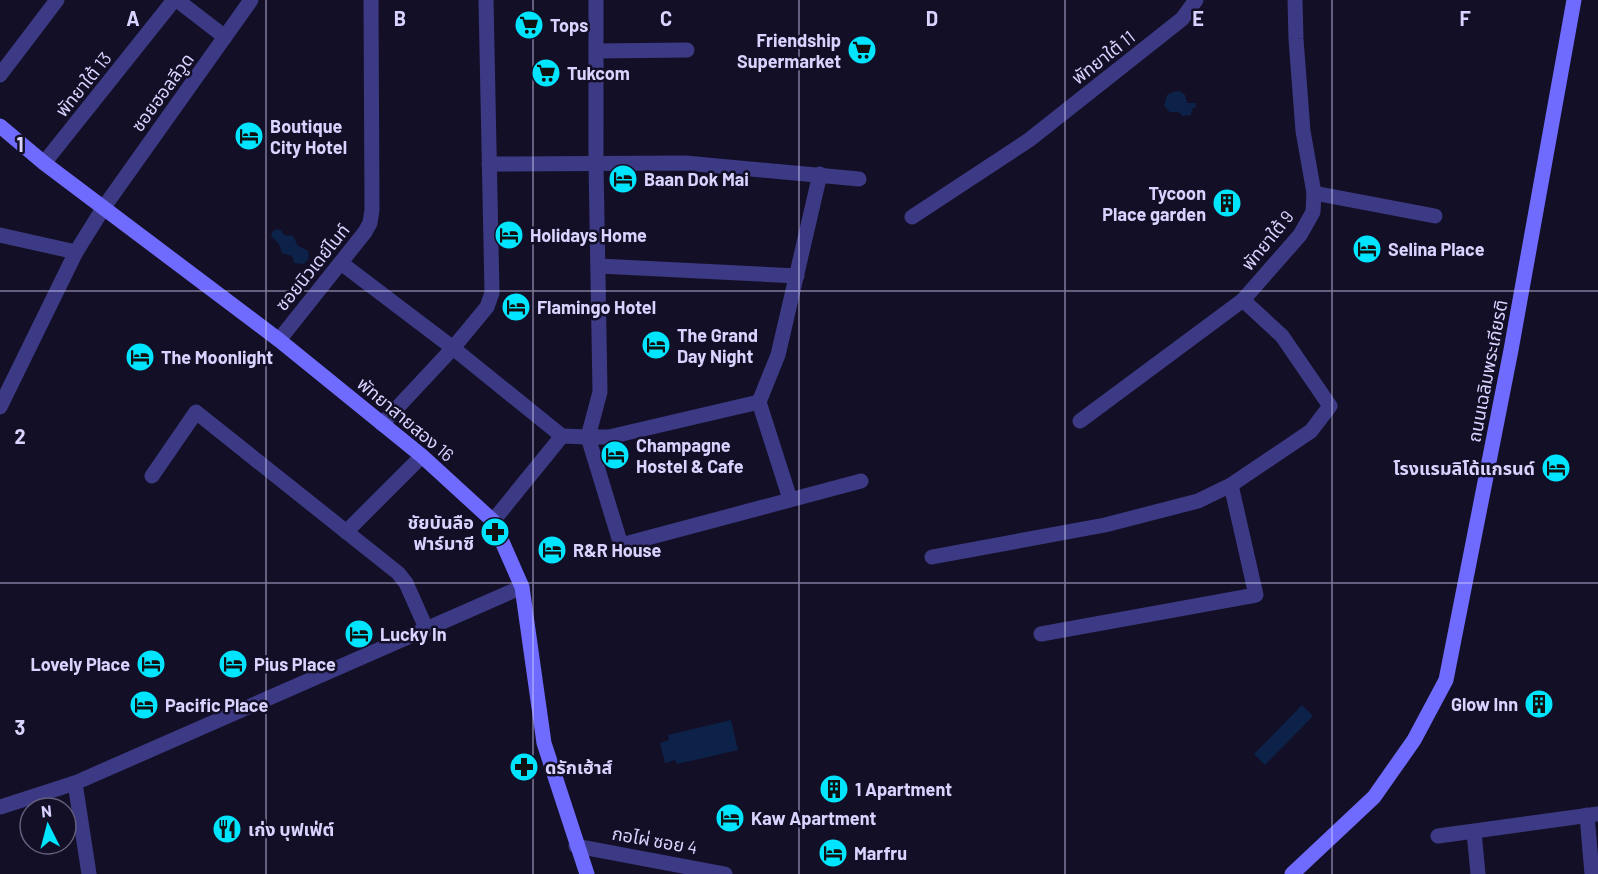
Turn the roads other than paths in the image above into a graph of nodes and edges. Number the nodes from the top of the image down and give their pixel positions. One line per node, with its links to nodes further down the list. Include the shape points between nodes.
1 (57, 0): 13 (street)
2 (176, 0): 10 (street); 15 (street, พัทยาใต้ 13)
3 (252, 0): 10 (street, ซอยฮอลลีวูด)
4 (371, 0): 26 (street, ซอยนิวเดย์ไนท์, via 372,210 370,224)
5 (486, 0): 17 (street)
6 (596, 0): 12 (street)
7 (1196, 0): 23 (street, พัทยาใต้ 11, via 1182,19 1029,140)
8 (1295, 0): 20 (street, พัทยาใต้ 9, via 1303,131)
9 (1574, 0): 58 (street, ถนนเฉลิมพระเกียรติ, via 1446,680 1414,740 1374,796)
10 (225, 37): 21 (street, ซอยฮอลลีวูด)
11 (687, 50): 12 (street)
12 (596, 51): 16 (street)
13 (0, 75)
14 (0, 126): 15 (street, พัทยาสายสอง 16)
15 (44, 163): 21 (street, พัทยาสายสอง 16)
16 (596, 163): 17 (street); 18 (street, via 685,163); 27 (street)
17 (489, 164): 31 (street, via 492,293 487,307)
18 (820, 174): 19 (street); 28 (street)
19 (859, 179)
20 (1314, 193): 22 (street); 29 (street, พัทยาใต้ 9, via 1313,212 1300,235)
21 (104, 207): 25 (street, ซอยฮอลลีวูด); 30 (street, พัทยาสายสอง 16)
22 (1435, 216)
23 (912, 217)
24 (0, 235): 25 (street)
25 (76, 252): 33 (street, ซอยฮอลลีวูด)
26 (341, 262): 30 (street, ซอยนิวเดย์ไนท์); 31 (street)
27 (599, 266): 28 (street); 37 (street, via 600,393)
28 (797, 276): 32 (street, via 778,355)
29 (1243, 300): 34 (street, พัทยาใต้ 9); 41 (street, via 1282,336 1330,406 1311,431)
30 (279, 340): 35 (street, พัทยาสายสอง 16)
31 (453, 348): 35 (street); 36 (street)
32 (759, 402): 37 (street, via 609,437); 42 (street)
33 (0, 407)
34 (1080, 421)
35 (382, 424): 38 (street, พัทยาสายสอง 16)
36 (562, 436): 37 (street); 43 (street)
37 (588, 437): 42 (street, via 621,545)
38 (422, 456): 43 (street, พัทยาสายสอง 16); 44 (street)
39 (152, 476): 44 (street, via 196,412)
40 (861, 481): 42 (street)
41 (1232, 485): 45 (street, via 1198,501 1105,525); 48 (street, via 1256,596)
42 (790, 499)
43 (493, 521): 46 (street, พัทยาสายสอง 16)
44 (346, 532): 47 (street, via 398,573)
45 (932, 557)
46 (522, 586): 47 (street); 54 (street, พัทยาสายสอง 16, via 544,743)
47 (426, 628): 49 (street)
48 (1041, 634)
49 (75, 783): 50 (street); 55 (street)
50 (0, 807)
51 (1593, 815): 52 (street); 60 (street)
52 (1474, 832): 53 (street); 59 (street)
53 (1438, 836)
54 (576, 846): 56 (street, พัทยาสายสอง 16); 57 (street, กอไผ่ ซอย 4)
55 (89, 874)
56 (586, 874)
57 (725, 874)
58 (1292, 874)
59 (1478, 874)
60 (1592, 874)

